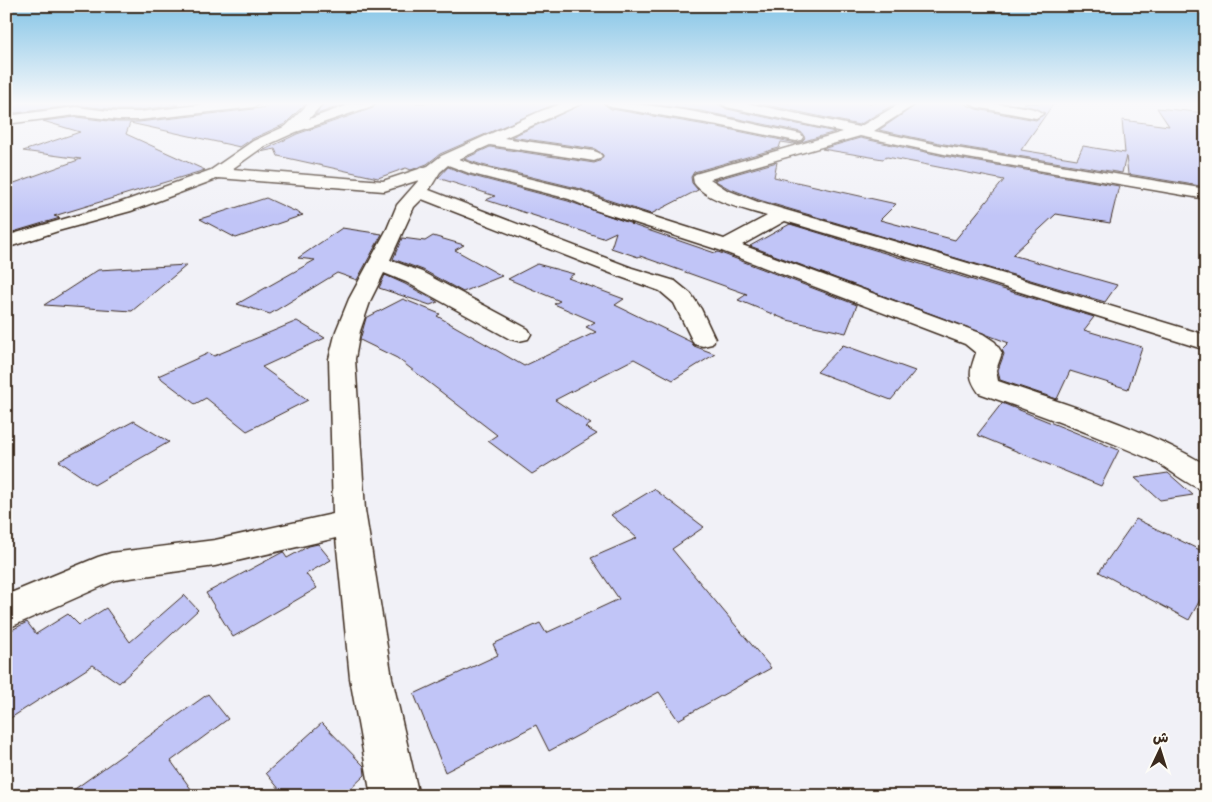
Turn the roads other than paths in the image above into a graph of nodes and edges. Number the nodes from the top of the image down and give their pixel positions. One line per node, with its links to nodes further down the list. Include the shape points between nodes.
1 (268, 140): 10 (street)
2 (488, 140): 9 (street)
3 (491, 140): 8 (street)
4 (809, 140): 7 (street)
5 (830, 140): 7 (street)
6 (903, 140): 12 (street)
7 (821, 143): 14 (street, via 701,178 702,183 714,192)
8 (594, 156)
9 (440, 164): 11 (street); 13 (street); 16 (street, via 568,193)
10 (217, 172): 11 (street); 15 (street, via 124,207)
11 (384, 186): 13 (street, via 399,197)
12 (1206, 194)
13 (413, 199): 17 (street); 19 (street, via 674,289 693,313)
14 (784, 215): 16 (street); 20 (street)
15 (6, 242)
16 (726, 246): 21 (street, via 974,338 989,353 981,373 988,387 1068,414 1163,453)
17 (378, 263): 18 (street, via 414,277); 22 (street, via 348,330 342,359)
18 (519, 334)
19 (703, 340)
20 (1206, 343)
21 (1206, 480)
22 (352, 522): 23 (street, via 215,553 111,567); 24 (street, via 371,678)
23 (6, 613)
24 (395, 796)

